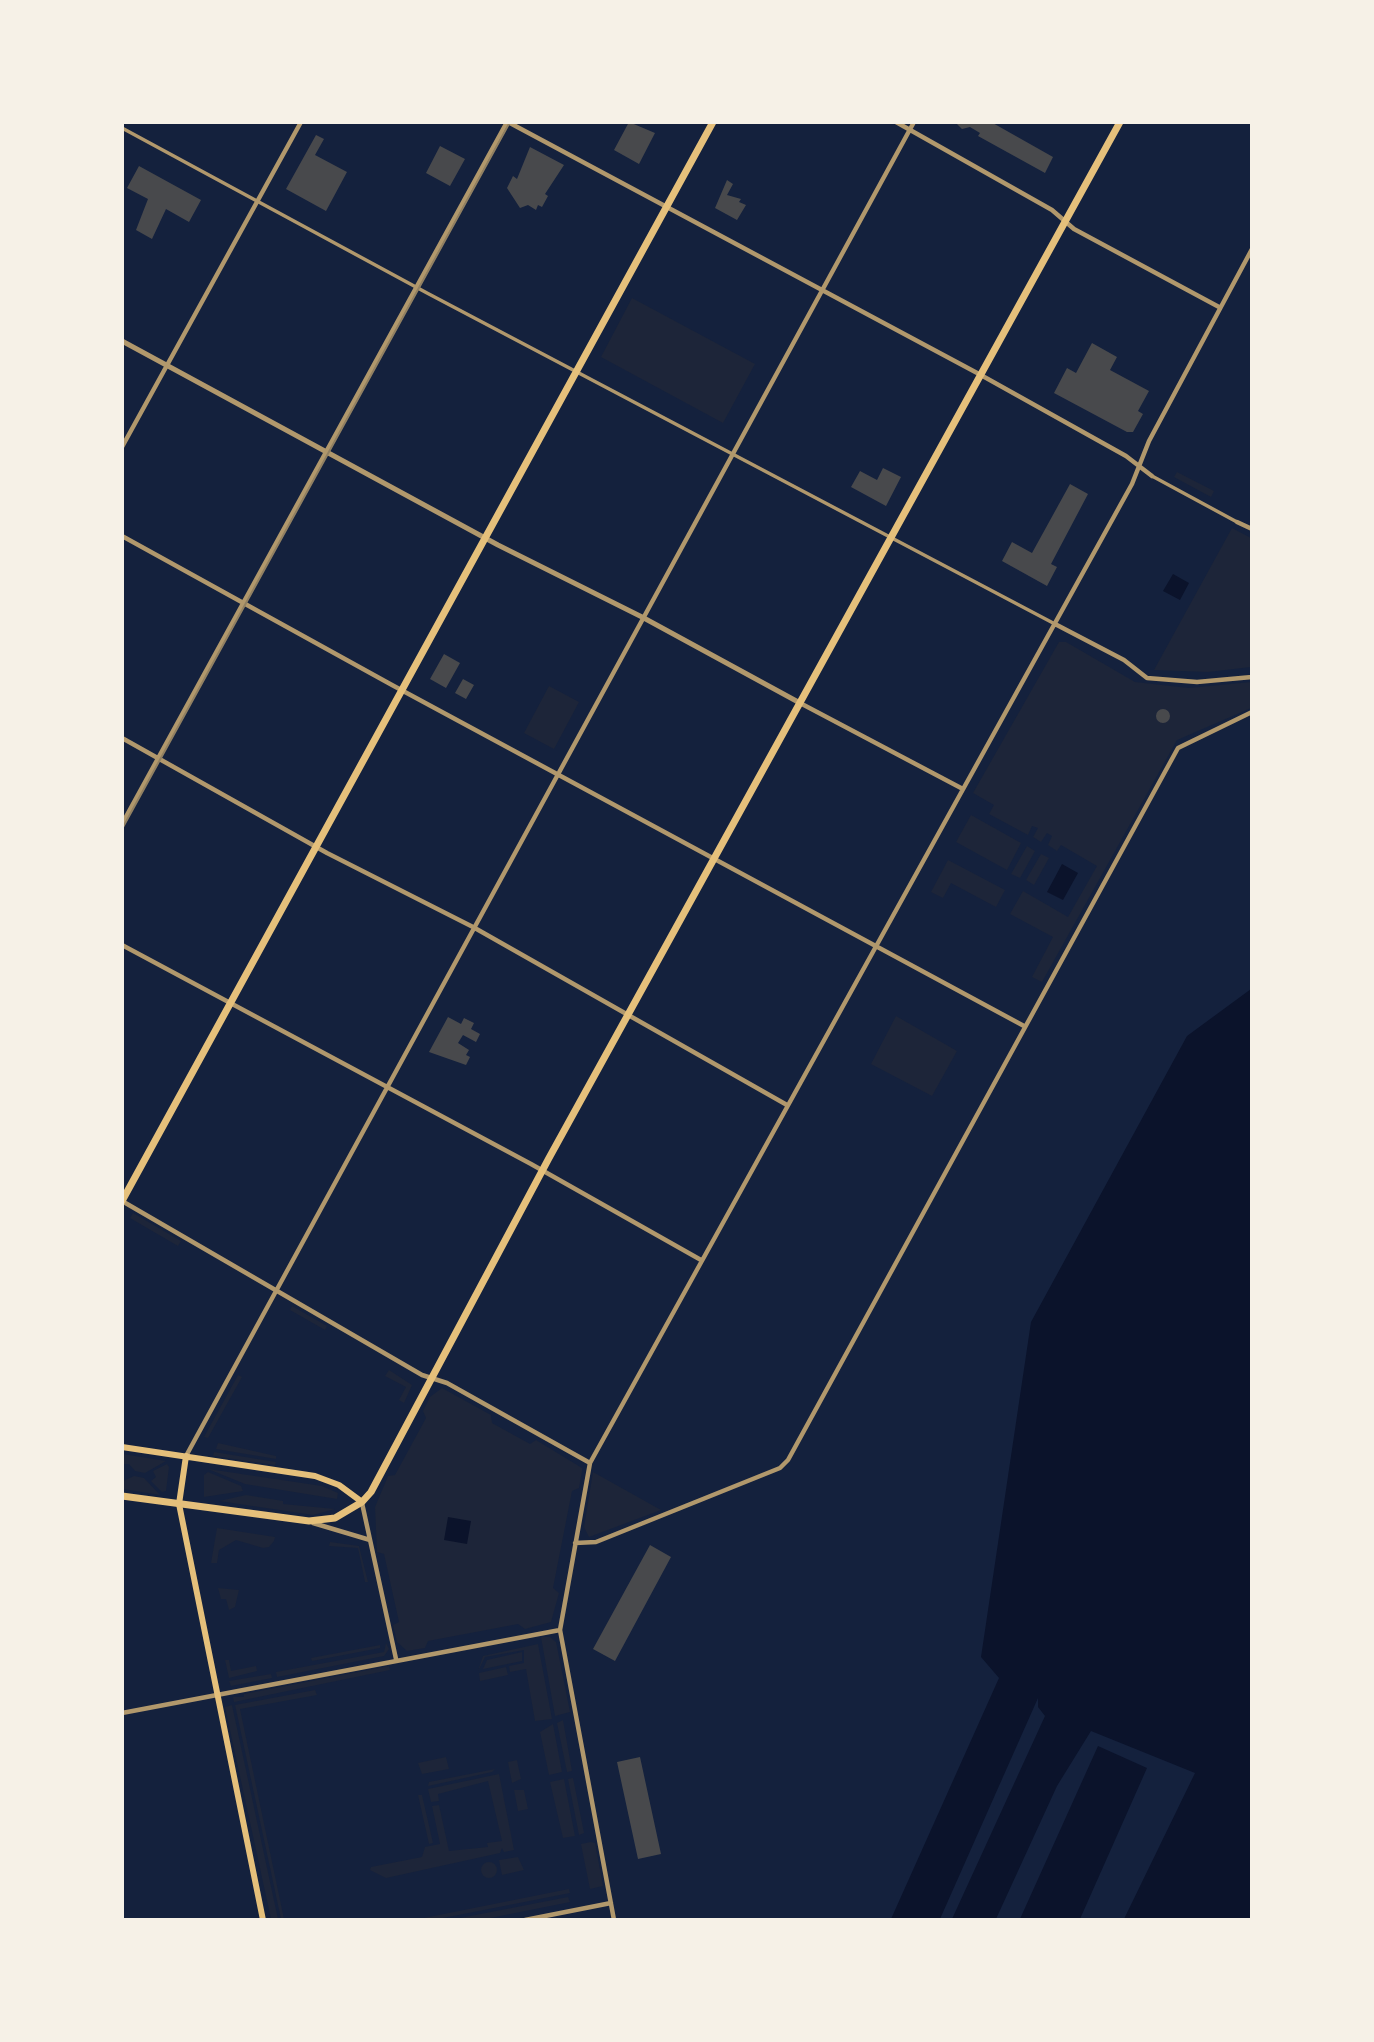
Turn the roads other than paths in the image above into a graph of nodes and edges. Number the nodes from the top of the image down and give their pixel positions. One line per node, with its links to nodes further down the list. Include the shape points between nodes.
1 (302, 122): 9 (street)
2 (508, 122): 10 (street); 13 (street)
3 (713, 122): 10 (main road)
4 (896, 122): 8 (street)
5 (915, 122): 8 (street)
6 (1119, 122): 11 (main road)
7 (122, 128): 9 (street)
8 (910, 131): 11 (street, via 1052,210); 14 (street)
9 (258, 200): 13 (street); 17 (street)
10 (665, 209): 14 (street); 18 (main road)
11 (1063, 222): 15 (street); 19 (main road)
12 (1251, 248): 15 (street)
13 (417, 288): 18 (street); 21 (street)
14 (824, 290): 19 (street); 22 (street)
15 (1219, 307): 23 (street)
16 (122, 341): 17 (street)
17 (167, 365): 20 (street); 21 (street)
18 (576, 373): 22 (street); 29 (main road)
19 (979, 374): 23 (street); 28 (main road)
20 (122, 447)
21 (327, 453): 29 (street); 30 (street)
22 (735, 454): 28 (street); 31 (street)
23 (1139, 466): 24 (street); 32 (street)
24 (1152, 476): 25 (street)
25 (1237, 522): 26 (street)
26 (1251, 529)
27 (122, 536): 30 (street)
28 (889, 536): 32 (street); 35 (main road)
29 (485, 538): 31 (street); 34 (main road)
30 (244, 601): 34 (street); 38 (street)
31 (642, 617): 35 (street); 39 (street)
32 (1055, 624): 33 (street, via 1124,660 1147,678 1197,682); 40 (street)
33 (1251, 677)
34 (402, 691): 39 (street); 42 (main road)
35 (800, 703): 40 (street); 43 (main road)
36 (1251, 712): 49 (street, via 1178,748)
37 (122, 738): 38 (street)
38 (159, 757): 41 (street); 42 (street)
39 (558, 773): 43 (street); 44 (street)
40 (961, 788): 46 (street)
41 (122, 824)
42 (316, 847): 44 (street); 47 (main road)
43 (713, 858): 46 (street); 48 (main road)
44 (473, 927): 48 (street); 50 (street)
45 (122, 944): 47 (street)
46 (876, 947): 49 (street); 51 (street)
47 (230, 1004): 50 (street); 53 (main road)
48 (629, 1015): 51 (street); 52 (main road)
49 (1024, 1026): 65 (street, via 789,1460 780,1468 596,1542)
50 (387, 1086): 52 (street); 55 (street)
51 (787, 1105): 54 (street)
52 (541, 1172): 54 (street); 56 (main road)
53 (122, 1201): 55 (street)
54 (701, 1260): 59 (street)
55 (277, 1291): 56 (street); 58 (street)
56 (433, 1378): 59 (street); 61 (main road)
57 (122, 1447): 58 (main road)
58 (186, 1456): 61 (main road, via 315,1476); 62 (main road)
59 (590, 1463): 65 (street)
60 (122, 1496): 62 (main road)
61 (362, 1502): 63 (main road, via 335,1518); 64 (street)
62 (178, 1504): 63 (main road); 68 (main road)
63 (309, 1521): 64 (street)
64 (370, 1540): 67 (street)
65 (575, 1543): 66 (street)
66 (560, 1630): 67 (street); 70 (street)
67 (396, 1659): 68 (street)
68 (216, 1695): 69 (street); 71 (main road)
69 (122, 1713)
70 (611, 1903): 72 (street); 73 (street)
71 (263, 1920)
72 (525, 1920)
73 (614, 1920)

